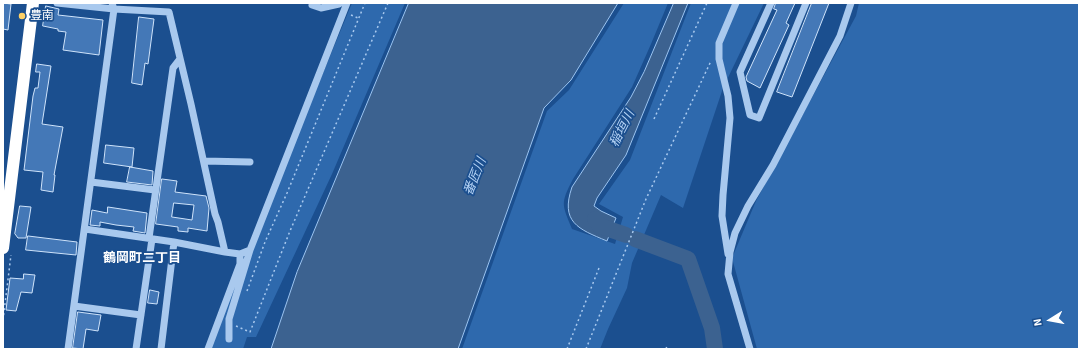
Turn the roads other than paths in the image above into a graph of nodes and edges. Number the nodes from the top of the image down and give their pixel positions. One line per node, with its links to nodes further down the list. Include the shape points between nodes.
1 (33, 3): 19 (highway)
2 (57, 3): 10 (street)
3 (340, 3): 9 (street, via 321,8)
4 (347, 3): 20 (street)
5 (736, 3): 23 (street, via 719,43 719,59 728,96 730,118 722,195)
6 (771, 3): 7 (street, via 740,72 750,115 759,118)
7 (806, 3)
8 (851, 3): 23 (street, via 840,36 773,165 741,218)
9 (312, 5)
10 (113, 6): 11 (street, via 169,12); 14 (street)
11 (180, 59): 12 (street); 15 (street, via 173,68)
12 (204, 161): 13 (street); 21 (street)
13 (250, 162)
14 (91, 182): 15 (street); 16 (street)
15 (155, 190): 17 (street)
16 (85, 229): 17 (street); 24 (street)
17 (150, 238): 18 (street); 25 (street)
18 (174, 242): 21 (street); 29 (street)
19 (3, 248)
20 (250, 250): 22 (street); 26 (street, via 229,318)
21 (225, 252): 22 (street)
22 (240, 254): 30 (street, via 240,264)
23 (728, 260): 31 (street, via 730,283)
24 (74, 306): 25 (street); 27 (street)
25 (141, 316): 28 (street)
26 (229, 339)
27 (68, 349)
28 (136, 349)
29 (161, 349)
30 (208, 349)
31 (750, 349)

